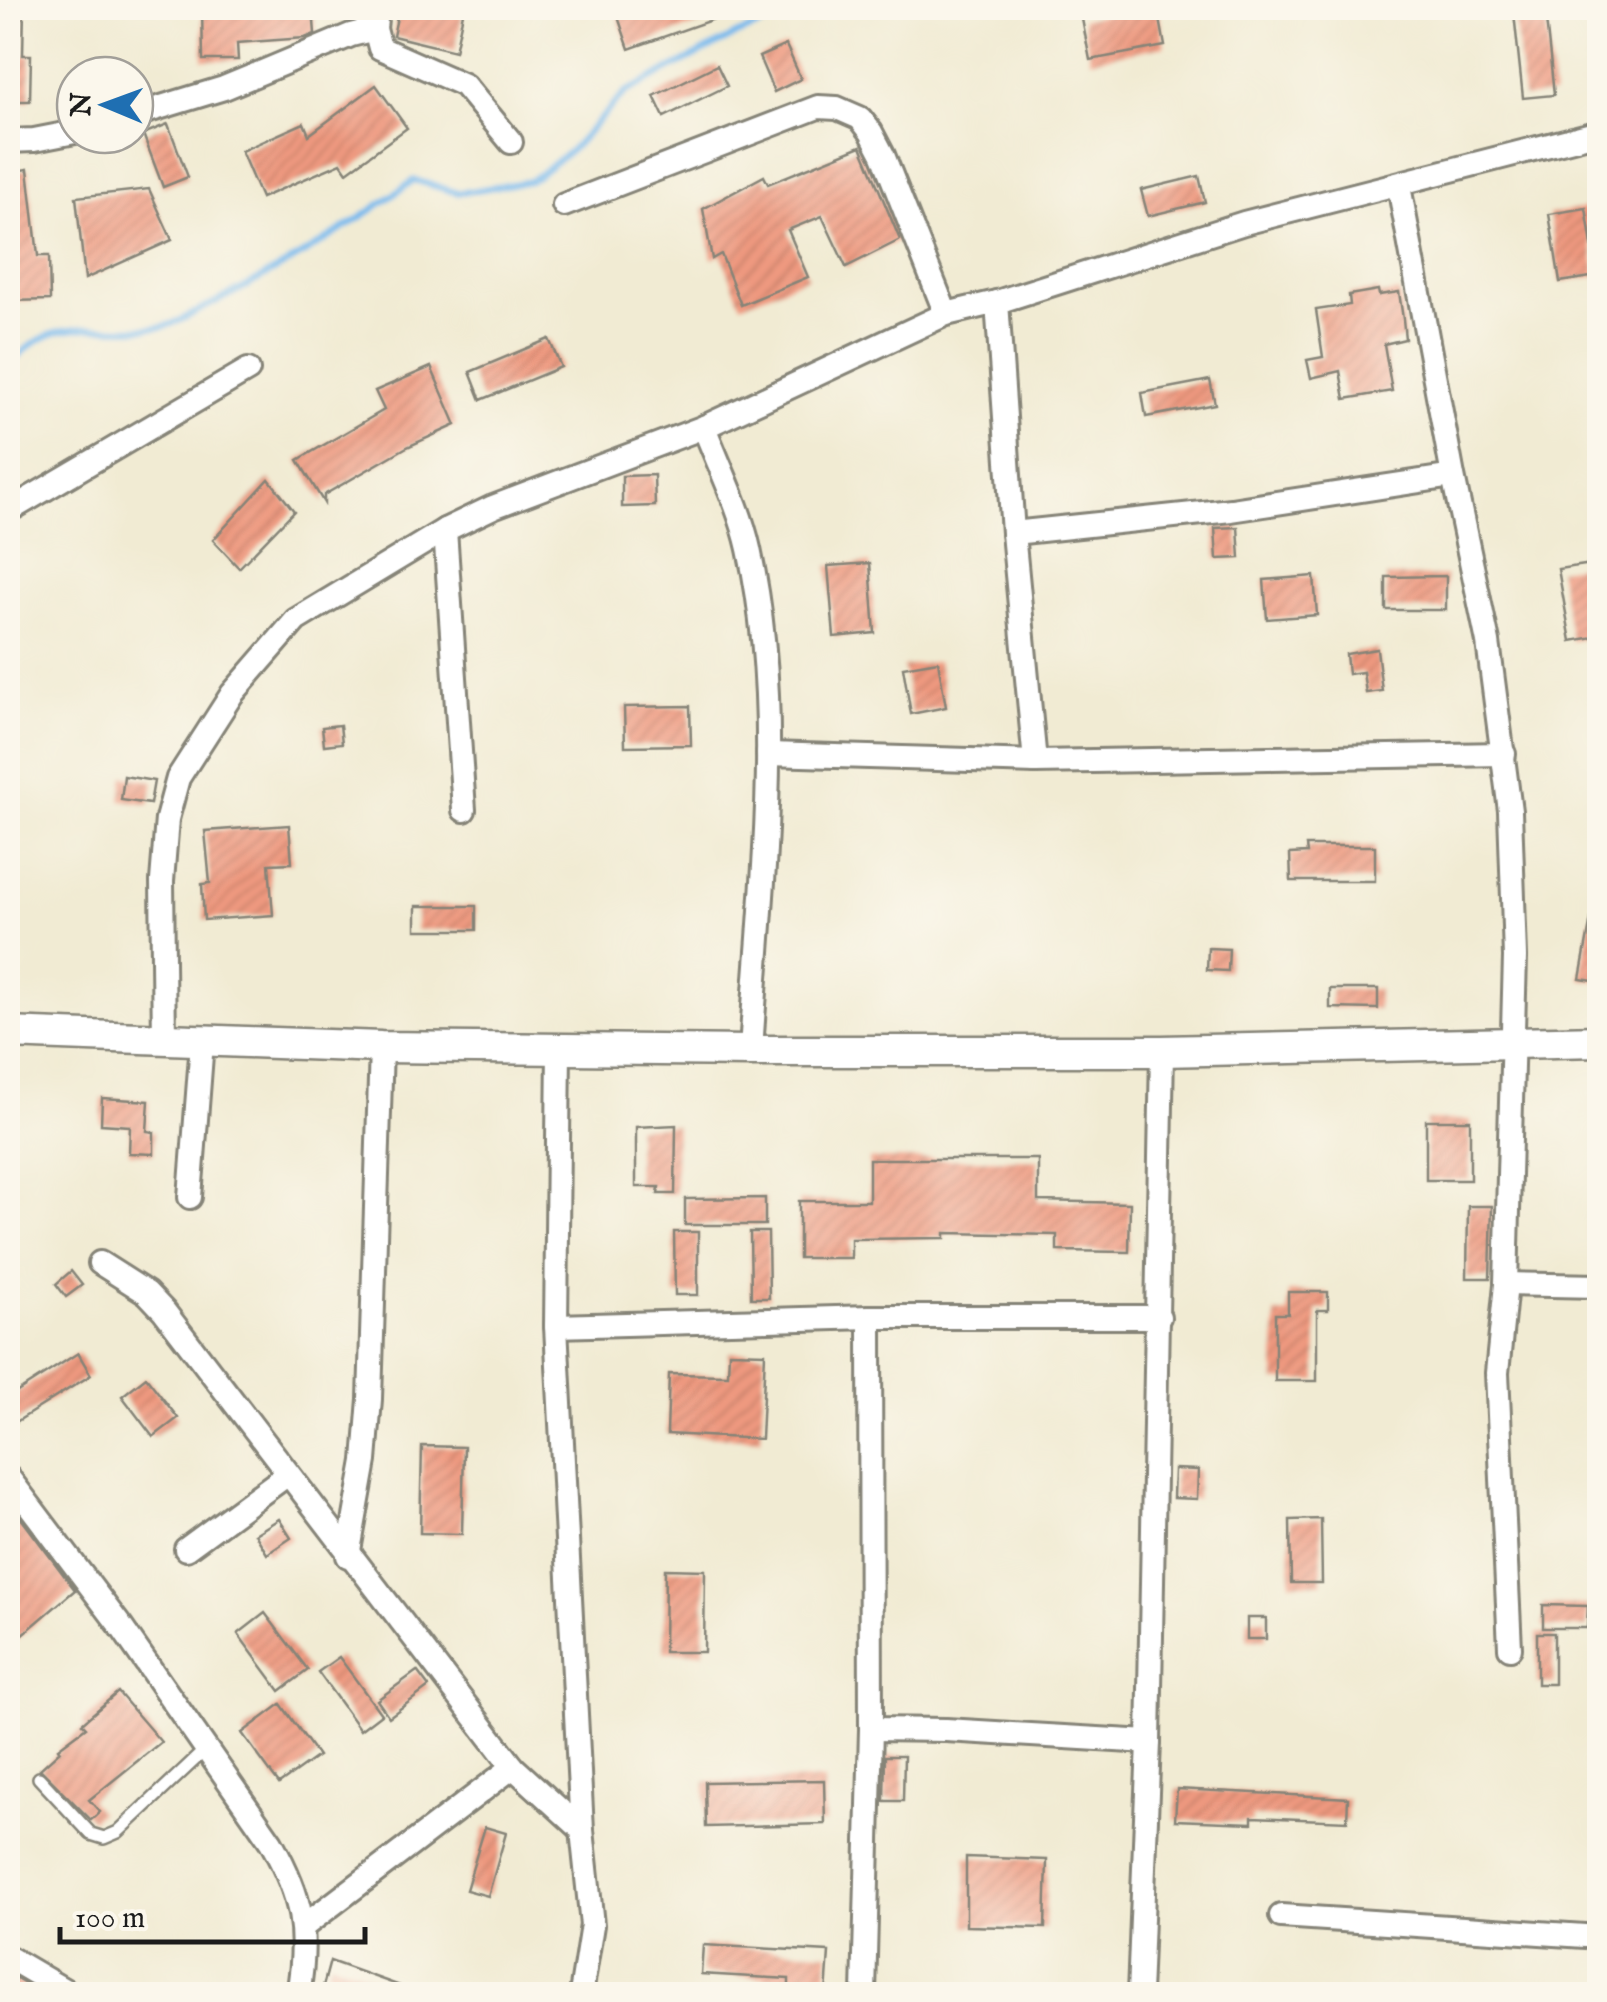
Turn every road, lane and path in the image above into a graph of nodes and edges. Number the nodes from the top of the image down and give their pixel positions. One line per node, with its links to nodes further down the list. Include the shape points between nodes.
1 (376, 18): 2 (street, via 224,88); 6 (street, via 380,48 464,84)
2 (155, 110)
3 (1600, 132): 7 (street)
4 (55, 135): 5 (street)
5 (8, 141)
6 (511, 142)
7 (1399, 186): 9 (street, via 1244,224); 13 (street)
8 (564, 206): 10 (street, via 818,107 837,108 860,118 884,154)
9 (997, 302): 10 (street); 16 (street)
10 (946, 314): 12 (street)
11 (248, 370): 14 (street)
12 (704, 427): 15 (street); 17 (street, via 752,562 765,642)
13 (1453, 476): 16 (street, via 1231,510); 18 (street)
14 (8, 511)
15 (445, 530): 20 (street); 22 (street, via 296,620 232,694 178,778 162,880)
16 (1013, 533): 19 (street)
17 (768, 754): 19 (street); 28 (street)
18 (1504, 754): 19 (street); 25 (street)
19 (1035, 762)
20 (464, 810)
21 (8, 1033): 22 (street)
22 (164, 1040): 24 (street)
23 (1600, 1041): 25 (street)
24 (202, 1042): 26 (street); 30 (street)
25 (1512, 1044): 29 (street); 32 (street)
26 (381, 1047): 27 (street); 40 (street, via 370,1399)
27 (560, 1048): 28 (street); 36 (street)
28 (751, 1050): 29 (street)
29 (1162, 1051): 34 (street)
30 (190, 1197)
31 (100, 1263): 37 (street, via 148,1293)
32 (1506, 1284): 33 (street); 41 (street, via 1497,1373)
33 (1600, 1286)
34 (1159, 1317): 35 (street); 43 (street)
35 (870, 1318): 36 (street); 42 (street)
36 (556, 1326): 47 (street)
37 (288, 1474): 39 (street); 40 (street)
38 (8, 1477): 44 (street)
39 (186, 1549)
40 (348, 1556): 45 (street)
41 (1510, 1648)
42 (871, 1729): 43 (street); 55 (street)
43 (1149, 1742): 56 (street)
44 (206, 1749): 46 (lane, via 104,1838 91,1834); 49 (street, via 288,1872)
45 (513, 1768): 47 (street); 49 (street)
46 (39, 1778)
47 (582, 1830): 54 (street, via 592,1925)
48 (1282, 1916): 50 (street)
49 (304, 1926): 53 (street)
50 (1600, 1938)
51 (8, 1956): 52 (street)
52 (71, 1994)
53 (298, 1994)
54 (580, 1994)
55 (864, 1994)
56 (1139, 1994)

